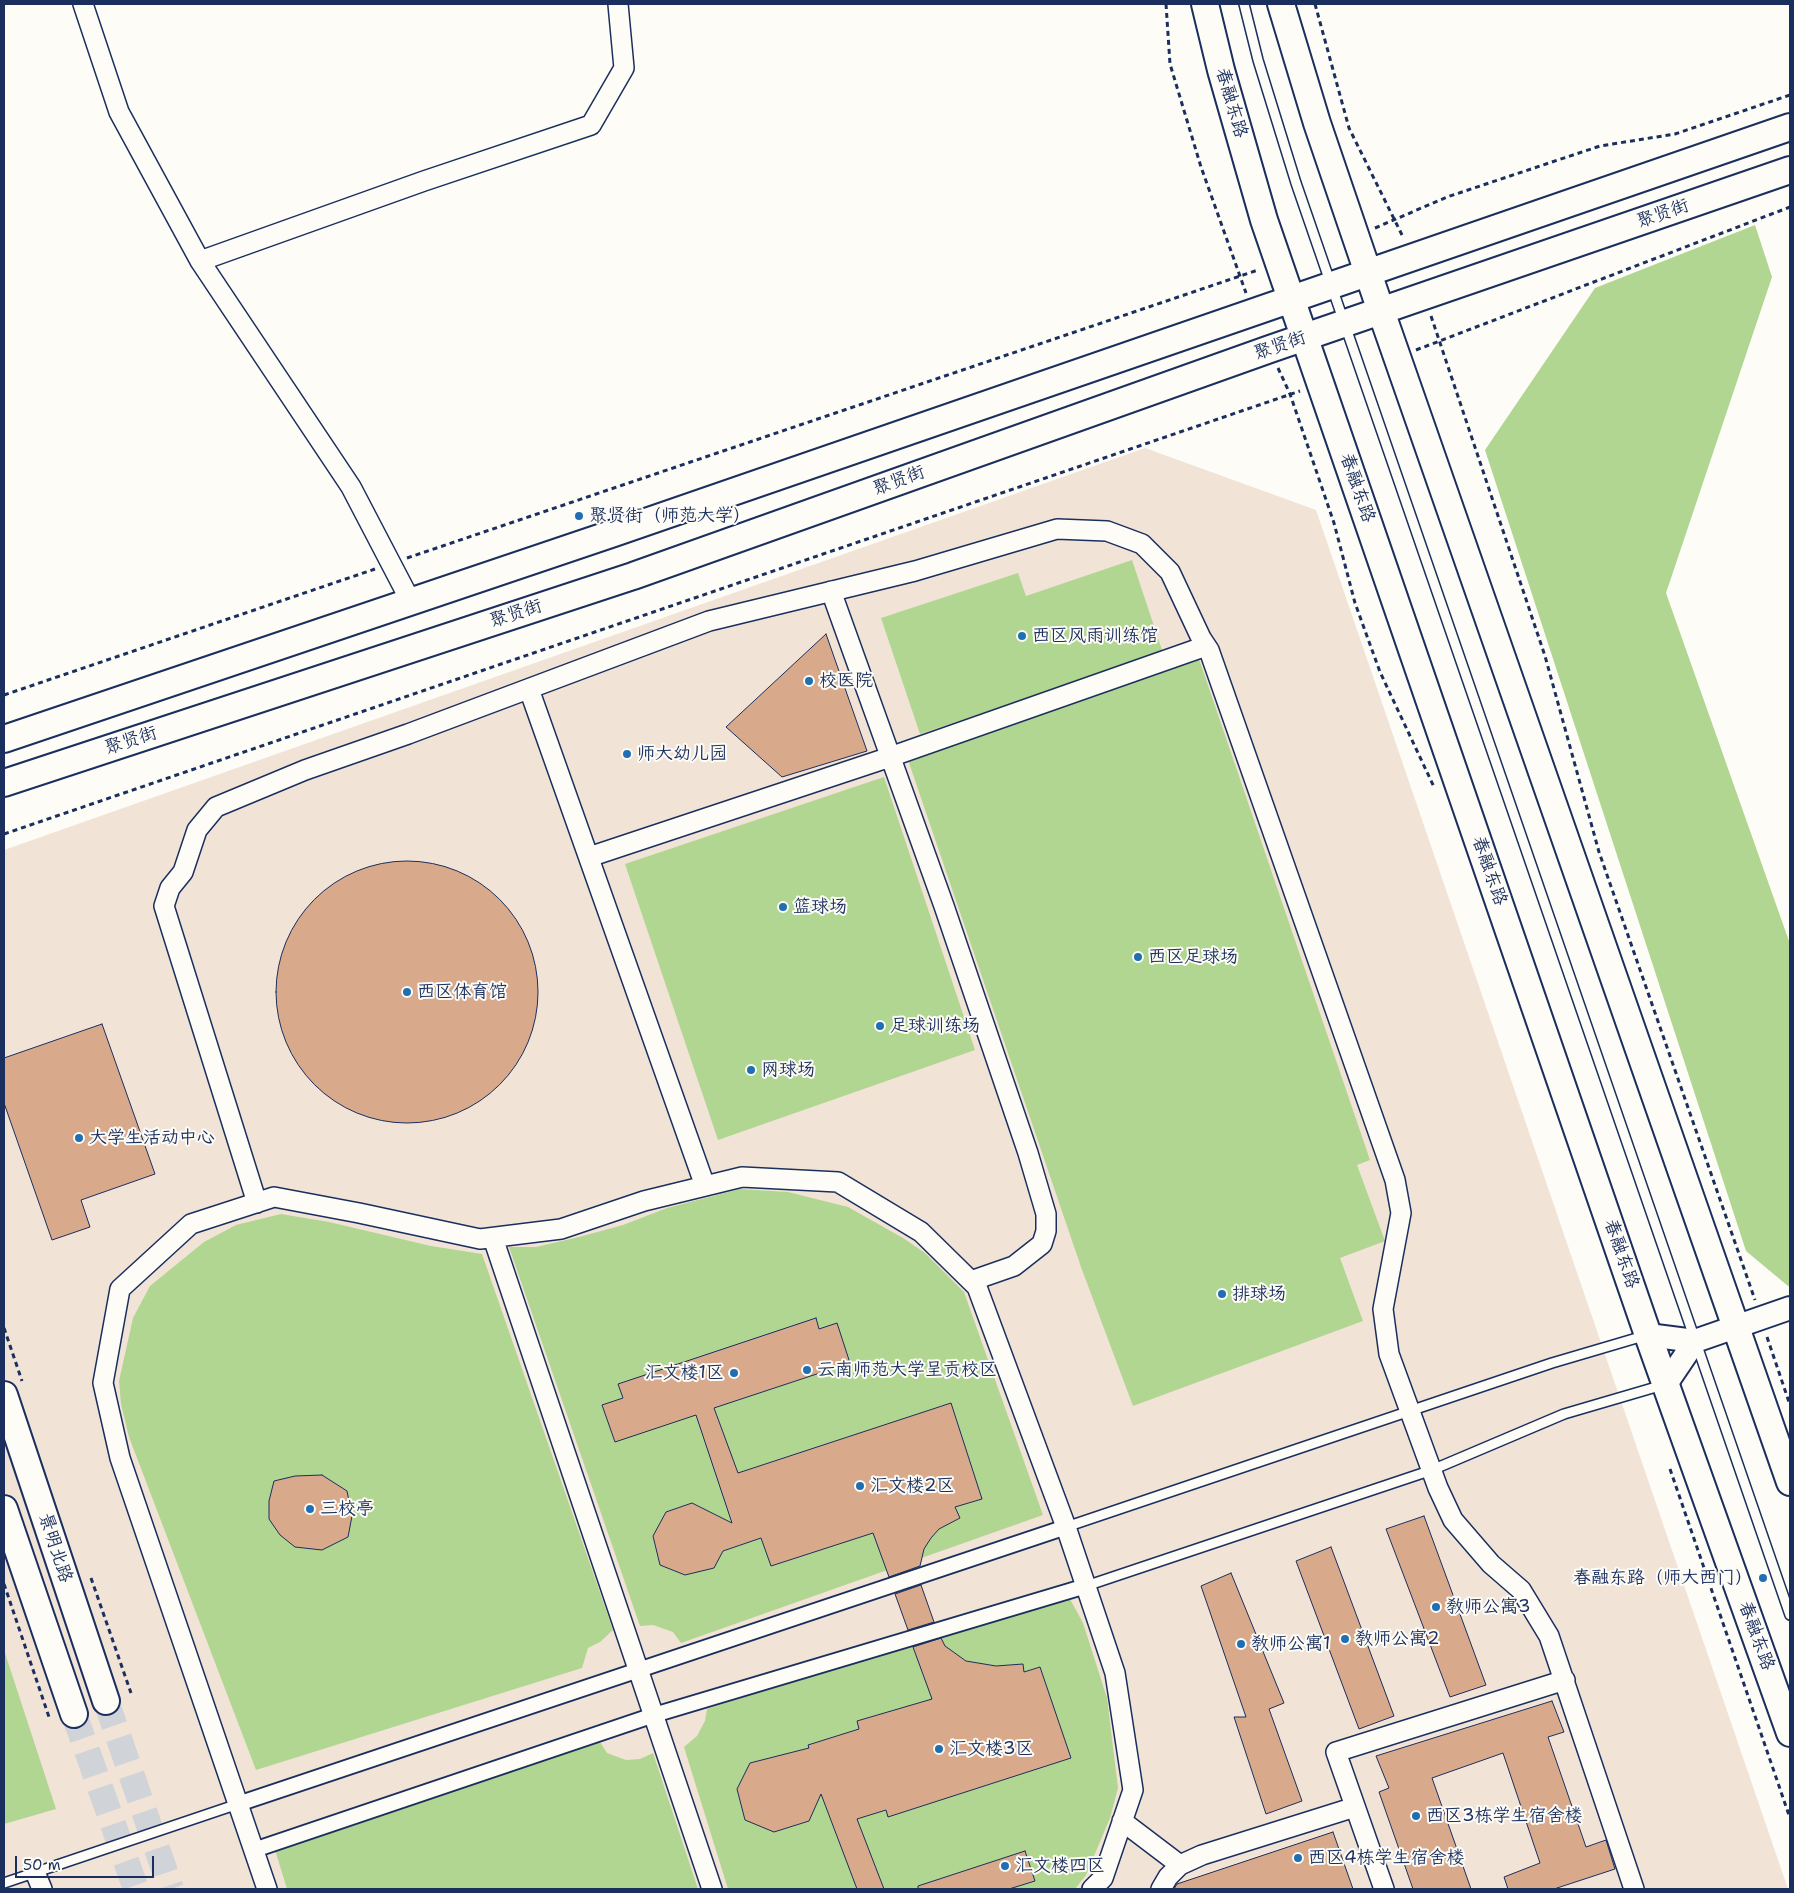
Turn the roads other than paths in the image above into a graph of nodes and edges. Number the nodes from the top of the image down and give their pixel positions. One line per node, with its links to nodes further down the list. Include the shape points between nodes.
1 (83, 4): 8 (street, via 119,112)
2 (618, 4): 8 (street, via 624,68 591,124)
3 (1205, 4): 11 (main road, 春融东路, via 1264,220)
4 (1244, 4): 10 (lane, via 1293,173)
5 (1280, 4): 9 (main road, via 1316,123)
6 (1790, 127): 9 (main road)
7 (1790, 170): 12 (main road, 聚贤街)
8 (200, 261): 16 (street, via 351,487)
9 (1368, 272): 10 (main road); 12 (main road)
10 (1332, 284): 11 (main road); 13 (lane)
11 (1291, 298): 14 (main road, 春融东路); 16 (main road)
12 (1381, 311): 13 (main road, 聚贤街); 28 (main road)
13 (1346, 323): 14 (main road, 聚贤街); 30 (lane)
14 (1305, 337): 21 (main road, 聚贤街, via 633,576); 29 (main road, 春融东路)
15 (831, 591): 17 (street, via 915,571 1057,529 1107,531 1142,544 1170,572); 18 (street, via 709,620); 20 (street)
16 (411, 602): 19 (main road)
17 (1206, 646): 20 (street); 33 (street, via 1395,1180 1401,1213 1383,1309 1389,1354)
18 (529, 689): 22 (street); 24 (street, via 305,770 216,807 197,830 183,872 170,888 164,906)
19 (4, 739)
20 (890, 757): 22 (street); 26 (street, via 1028,1153 1046,1214 1042,1244 1014,1266)
21 (4, 783)
22 (589, 857): 23 (street)
23 (705, 1186): 25 (street, via 644,1201 561,1229); 26 (street, via 742,1177 838,1182 921,1232)
24 (257, 1203): 25 (street, via 274,1197 480,1240); 46 (street, via 191,1224 120,1289 103,1383 120,1458)
25 (493, 1238): 40 (street)
26 (971, 1281): 37 (street, via 977,1287)
27 (1790, 1308): 28 (street)
28 (1737, 1327): 30 (street); 35 (main road)
29 (1648, 1335): 30 (street); 31 (main road, 春融东路); 33 (lane)
30 (1694, 1341): 31 (street); 39 (lane)
31 (1666, 1384): 34 (lane, via 1564,1414); 45 (main road, 春融东路)
32 (4, 1394): 42 (main road, 景明北路)
33 (1410, 1412): 34 (street); 37 (lane)
34 (1432, 1470): 38 (lane); 41 (street, via 1454,1520 1491,1564 1521,1590 1549,1636)
35 (1790, 1482)
36 (4, 1509): 44 (main road, 景明北路)
37 (1066, 1527): 38 (street); 40 (street)
38 (1086, 1586): 43 (street); 48 (street, via 1115,1673 1133,1790)
39 (1790, 1615)
40 (639, 1670): 43 (street); 46 (street)
41 (1565, 1680): 47 (street, via 1336,1752); 58 (street)
42 (106, 1701)
43 (654, 1715): 49 (street); 54 (street)
44 (62, 1717)
45 (1790, 1733)
46 (238, 1804): 49 (street); 51 (lane)
47 (1355, 1807): 50 (street, via 1202,1855); 57 (street)
48 (1122, 1821): 50 (street); 55 (street, via 1103,1878)
49 (254, 1850): 53 (street)
50 (1180, 1865): 56 (street, via 1168,1876)
51 (39, 1881): 52 (lane)
52 (4, 1883)
53 (267, 1889)
54 (712, 1889)
55 (1092, 1889)
56 (1161, 1889)
57 (1384, 1889)
58 (1634, 1889)

